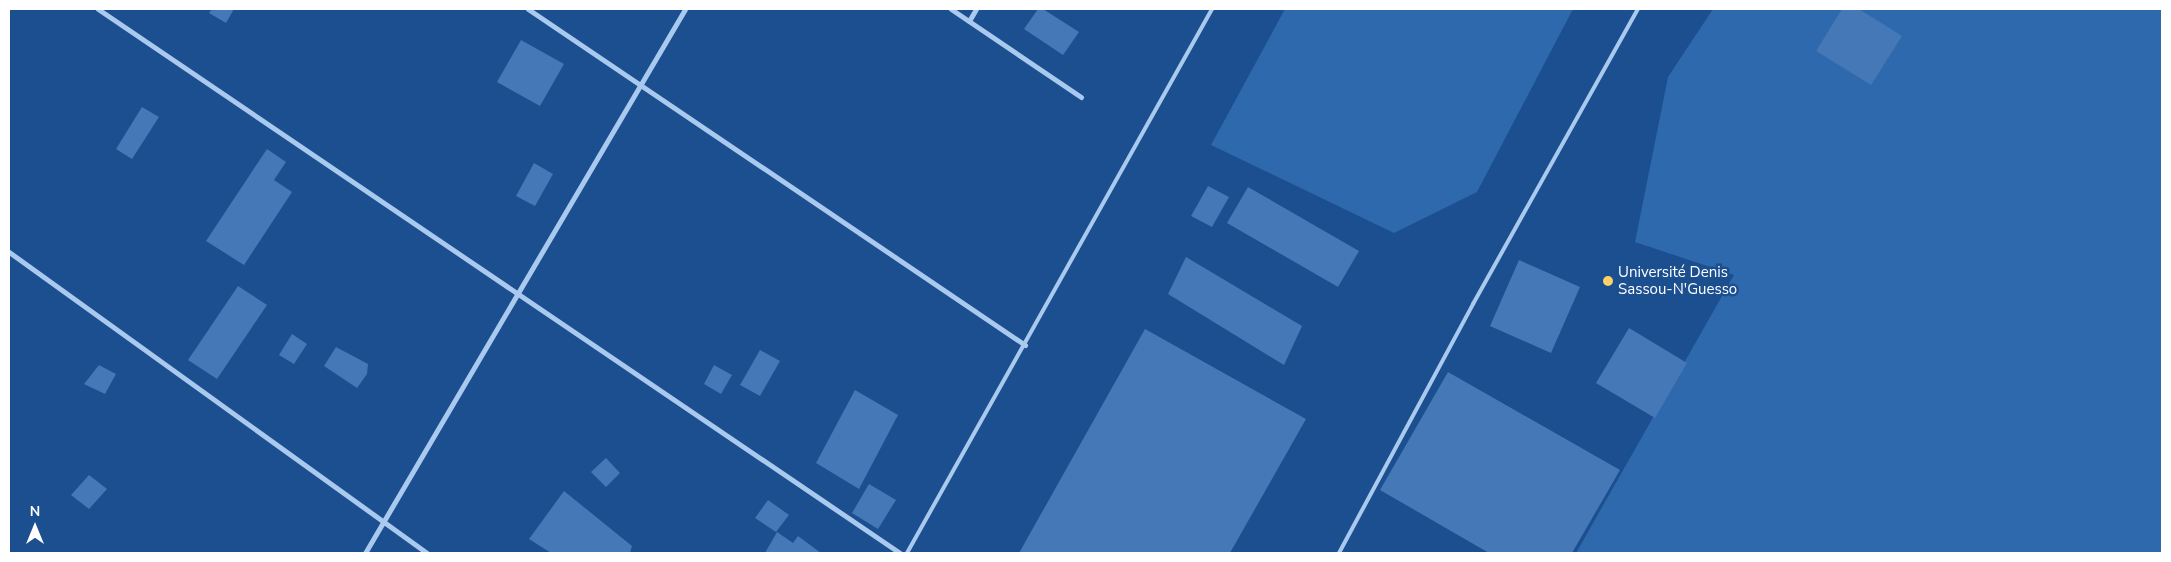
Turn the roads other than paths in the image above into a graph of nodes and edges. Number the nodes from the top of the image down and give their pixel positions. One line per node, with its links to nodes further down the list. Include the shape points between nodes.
1 (98, 9): 12 (street)
2 (528, 9): 9 (street)
3 (685, 9): 9 (street)
4 (951, 9): 8 (street)
5 (976, 9): 8 (street)
6 (1212, 9): 13 (lane)
7 (1638, 9): 19 (lane, via 1473,304)
8 (969, 21): 10 (street)
9 (640, 82): 12 (street); 13 (street)
10 (1081, 97)
11 (9, 252): 14 (street)
12 (518, 292): 14 (street); 17 (street)
13 (1025, 345): 18 (lane)
14 (384, 523): 15 (street); 16 (street)
15 (366, 553)
16 (427, 553)
17 (900, 553)
18 (906, 553)
19 (1339, 553)

